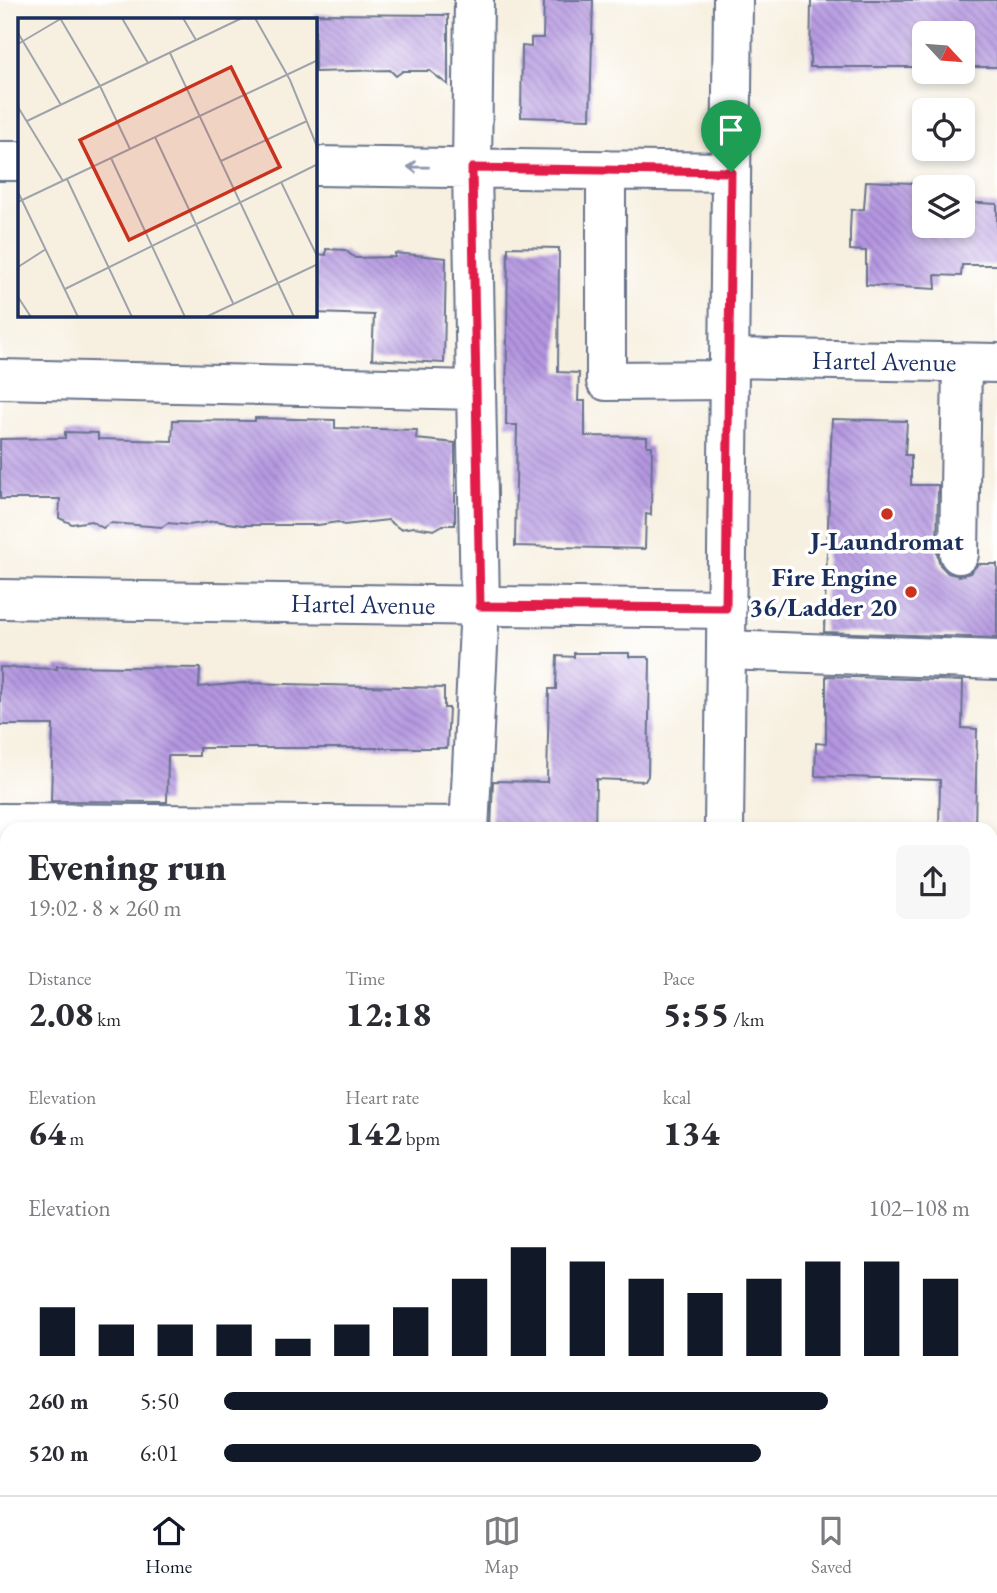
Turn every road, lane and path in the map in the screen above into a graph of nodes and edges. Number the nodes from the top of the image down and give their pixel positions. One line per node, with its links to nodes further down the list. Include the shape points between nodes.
1 (474, 0): 6 (street)
2 (733, 0): 8 (street)
3 (0, 161): 4 (street)
4 (18, 162)
5 (317, 166): 6 (street, one-way to 5)
6 (472, 168): 7 (street); 12 (street)
7 (606, 170): 8 (street); 10 (street, Hartel Avenue, via 606,381)
8 (731, 172): 10 (street)
9 (980, 363): 10 (street, Hartel Avenue); 13 (street)
10 (729, 369): 16 (street)
11 (0, 379): 12 (street)
12 (476, 390): 15 (street)
13 (959, 554)
14 (0, 599): 15 (street, Hartel Avenue)
15 (480, 606): 16 (street, Hartel Avenue); 19 (street)
16 (726, 608): 17 (street)
17 (726, 650): 18 (street); 20 (street)
18 (997, 660)
19 (469, 822)
20 (724, 822)

